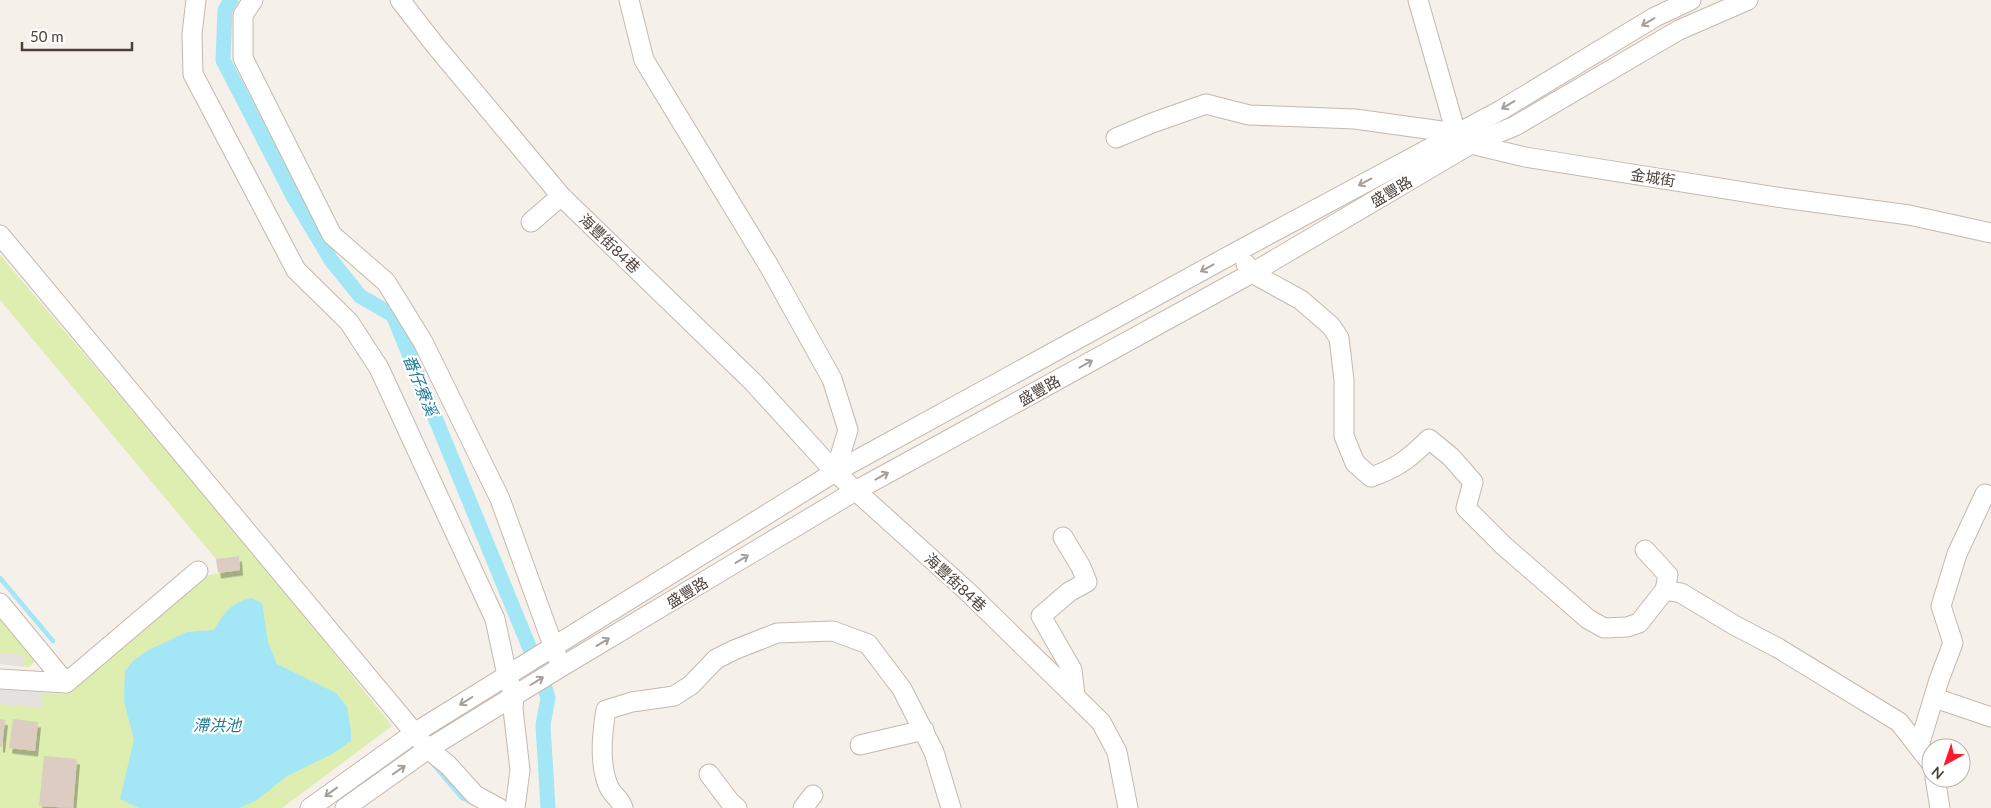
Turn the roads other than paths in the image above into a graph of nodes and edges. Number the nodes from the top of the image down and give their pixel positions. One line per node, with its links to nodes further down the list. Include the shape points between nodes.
1 (196, 0): 26 (street, via 192,34 193,74 296,270 349,322 380,368 495,619)
2 (253, 0): 24 (street, via 243,15 243,58 332,235 386,282 423,342 500,499)
3 (400, 0): 10 (street, 海豐街84巷)
4 (629, 0): 16 (street, via 644,60 769,266 832,379 848,430)
5 (1418, 0): 9 (street)
6 (1691, 0): 9 (street, 盛豐路, one-way to 9, via 1655,17 1500,110)
7 (1748, 0): 9 (street, 盛豐路, via 1679,30 1515,126)
8 (1116, 138): 9 (street, 金城街, via 1206,104 1249,116 1355,119)
9 (1463, 139): 12 (street, 金城街, via 1524,157 1909,215); 14 (street, 盛豐路, one-way to 14); 15 (street, 盛豐路)
10 (561, 196): 11 (street); 16 (street, 海豐街84巷, via 753,382)
11 (531, 222)
12 (1991, 233)
13 (0, 235): 34 (street)
14 (1238, 251): 15 (street); 16 (street, 盛豐路, one-way to 16)
15 (1252, 273): 17 (street, 盛豐路, one-way to 15); 22 (street, via 1300,300 1331,326 1339,338 1344,380 1344,436 1355,463 1370,477 1393,469 1429,440 1451,457 1473,482 1466,508 1504,546 1588,619 1604,628 1639,623)
16 (835, 472): 17 (street, 海豐街84巷); 24 (street, 盛豐路)
17 (857, 490): 25 (street, 盛豐路, one-way to 17); 29 (street, 海豐街84巷)
18 (1985, 494): 31 (street, via 1957,554 1942,606 1953,643)
19 (1063, 537): 29 (street, via 1087,582 1069,592 1041,616 1072,670)
20 (1645, 550): 22 (street, via 1668,575)
21 (198, 572): 28 (street)
22 (1665, 590): 36 (street, via 1681,593 1900,722)
23 (0, 603): 28 (street)
24 (554, 647): 25 (street); 26 (street, 盛豐路)
25 (561, 667): 30 (street, 盛豐路, one-way to 25)
26 (507, 676): 30 (street); 34 (street, 盛豐路, one-way to 34)
27 (0, 679): 28 (street)
28 (66, 683)
29 (1075, 695): 48 (street, 海豐街84巷, via 1101,722 1116,752)
30 (514, 696): 37 (street, 盛豐路); 44 (street, via 520,770)
31 (1935, 698): 32 (street); 36 (street)
32 (1991, 718)
33 (924, 730): 35 (street); 45 (street, via 902,690 868,644 833,632 777,633 716,659 691,685 674,696 632,702 606,710 602,734 603,762 608,786); 47 (street)
34 (416, 732): 37 (street); 41 (street, 盛豐路, one-way to 41)
35 (860, 745)
36 (1919, 746): 38 (street)
37 (428, 749): 42 (street, 盛豐路, one-way to 37); 43 (street, via 475,794)
38 (1921, 749)
39 (709, 774): 46 (street)
40 (1937, 788): 49 (street)
41 (310, 808)
42 (345, 808)
43 (498, 808)
44 (515, 808)
45 (623, 808)
46 (737, 808)
47 (951, 808)
48 (1128, 808)
49 (1940, 808)

